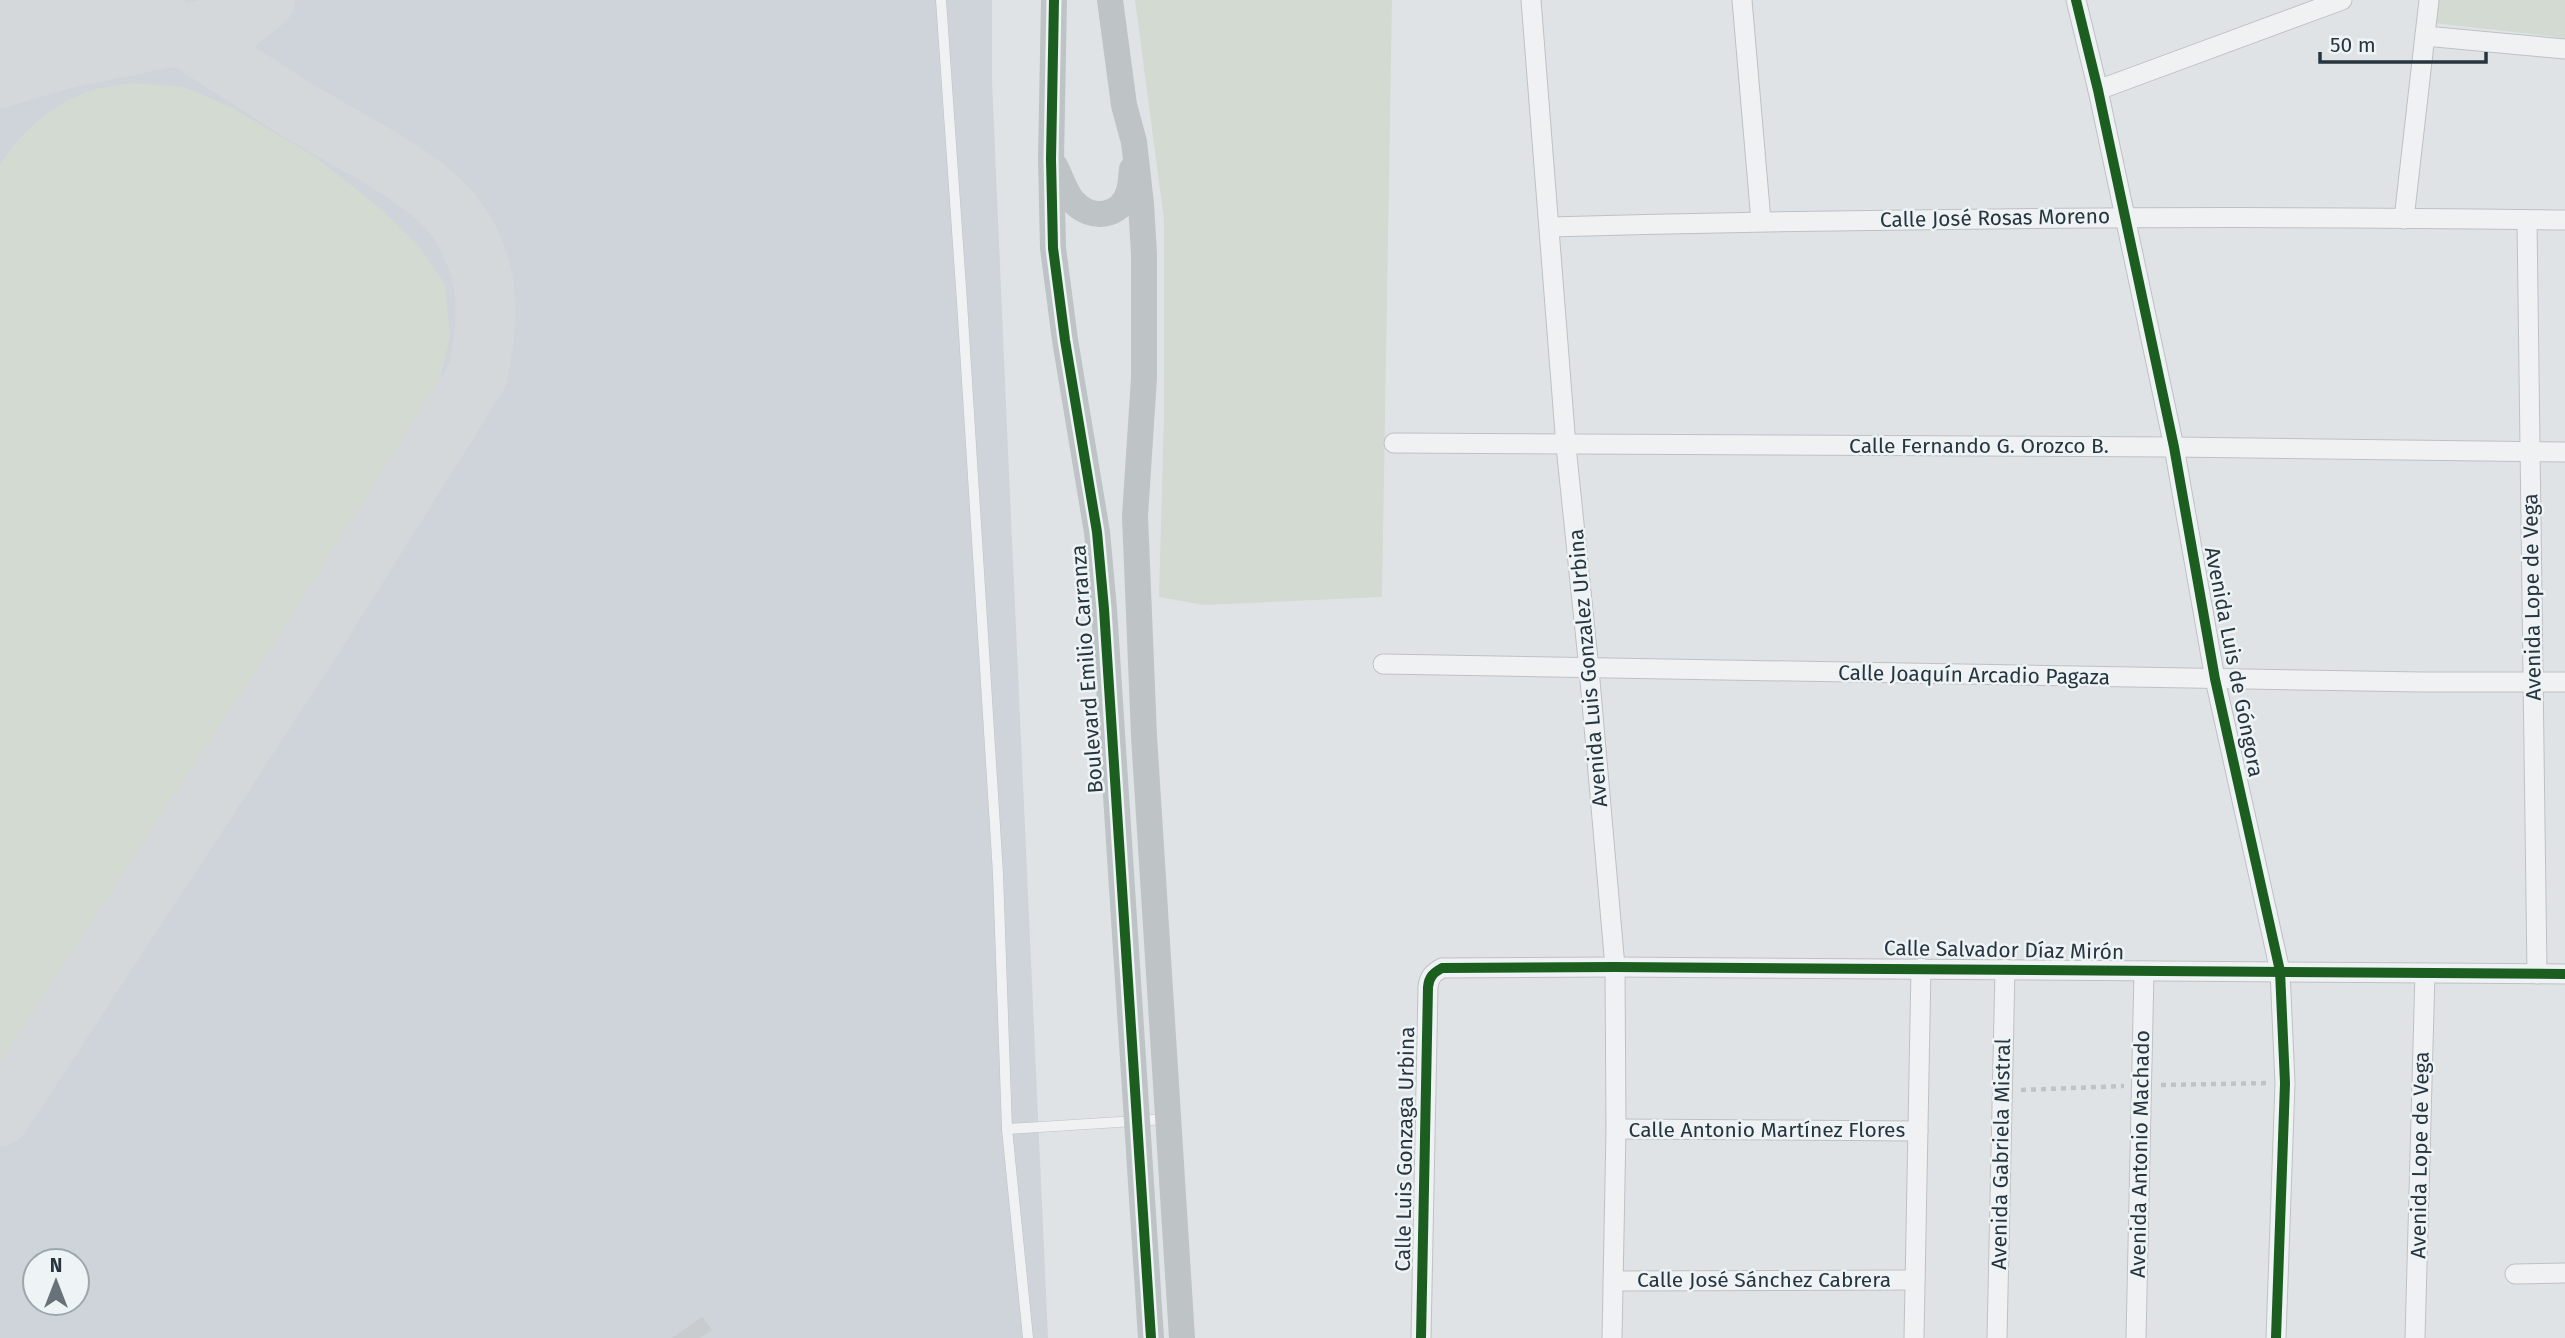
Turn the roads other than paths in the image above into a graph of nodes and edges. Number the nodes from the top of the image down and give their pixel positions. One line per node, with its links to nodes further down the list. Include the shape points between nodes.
1 (941, 0): 41 (lane, via 998,874)
2 (1054, 0): 13 (street, Boulevard Emilio Carranza)
3 (1110, 0): 12 (street, via 1124,105)
4 (1531, 0): 19 (street, Avenida Luis Gonzalez Urbina)
5 (1742, 0): 18 (street)
6 (2076, 0): 11 (street, Avenida Luis de Góngora)
7 (2342, 0): 11 (street)
8 (2430, 0): 9 (street)
9 (2425, 36): 10 (street); 15 (street)
10 (2565, 50)
11 (2098, 90): 14 (street, Avenida Luis de Góngora)
12 (1135, 142): 13 (street, via 1129,192 1110,214 1095,215 1072,200); 39 (street, via 1144,268 1136,530 1143,736)
13 (1051, 159): 40 (street, Boulevard Emilio Carranza, via 1053,248 1097,532 1104,609)
14 (2125, 217): 15 (street, Calle José Rosas Moreno); 18 (street, Calle José Rosas Moreno); 22 (street, Avenida Luis de Góngora)
15 (2404, 219): 16 (street, Calle José Rosas Moreno)
16 (2528, 219): 17 (street, Calle José Rosas Moreno); 23 (street, Avenida Lope de Vega)
17 (2565, 220)
18 (1761, 221): 19 (street, Calle José Rosas Moreno)
19 (1550, 227): 21 (street, Avenida Luis Gonzalez Urbina)
20 (1394, 443): 21 (street, Calle Fernando G. Orozco B.)
21 (1566, 446): 22 (street, Calle Fernando G. Orozco B.); 26 (street, Avenida Luis Gonzalez Urbina)
22 (2174, 447): 23 (street, Calle Fernando G. Orozco B.); 27 (street, Avenida Luis de Góngora)
23 (2530, 452): 24 (street, Calle Fernando G. Orozco B.); 28 (street, Avenida Lope de Vega)
24 (2565, 452)
25 (1383, 664): 26 (street, Calle Joaquín Arcadio Pagaza)
26 (1589, 669): 27 (street, Calle Joaquín Arcadio Pagaza); 30 (street, Avenida Luis Gonzalez Urbina)
27 (2215, 678): 28 (street, Calle Joaquín Arcadio Pagaza); 35 (street, Avenida Luis de Góngora)
28 (2533, 682): 29 (street, Calle Joaquín Arcadio Pagaza); 37 (street, Avenida Lope de Vega)
29 (2565, 682)
30 (1615, 967): 31 (street, Calle Salvador Díaz Mirón); 32 (street, Calle Salvador Díaz Mirón); 42 (street, Avenida Luis Gonzalez Urbina)
31 (1442, 968): 51 (street, Calle Luis Gonzaga Urbina, via 1434,972 1428,987)
32 (1922, 968): 33 (street, Calle Salvador Díaz Mirón); 43 (street)
33 (2006, 970): 34 (street, Calle Salvador Díaz Mirón); 54 (street, Avenida Gabriela Mistral)
34 (2144, 971): 35 (street, Calle Salvador Díaz Mirón); 55 (street, Avenida Antonio Machado)
35 (2280, 971): 36 (street, Calle Salvador Díaz Mirón); 56 (street, Avenida Luis de Góngora, via 2285,1083)
36 (2425, 973): 37 (street, Calle Salvador Díaz Mirón); 57 (street, Avenida Lope de Vega)
37 (2538, 974): 38 (street, Calle Salvador Díaz Mirón)
38 (2565, 974)
39 (1168, 1119): 40 (lane); 50 (street)
40 (1138, 1120): 41 (lane); 49 (street, Boulevard Emilio Carranza)
41 (1007, 1129): 48 (lane)
42 (1616, 1129): 43 (street, Calle Antonio Martínez Flores); 47 (street, Avenida Luis Gonzalez Urbina)
43 (1918, 1131): 46 (street)
44 (2565, 1273): 45 (street)
45 (2515, 1274)
46 (1915, 1280): 47 (street, Calle José Sánchez Cabrera); 53 (street)
47 (1613, 1281): 52 (street, Avenida Luis Gonzalez Urbina)
48 (1028, 1338)
49 (1151, 1338)
50 (1182, 1338)
51 (1420, 1338)
52 (1612, 1338)
53 (1914, 1338)
54 (1997, 1338)
55 (2136, 1338)
56 (2276, 1338)
57 (2416, 1338)

